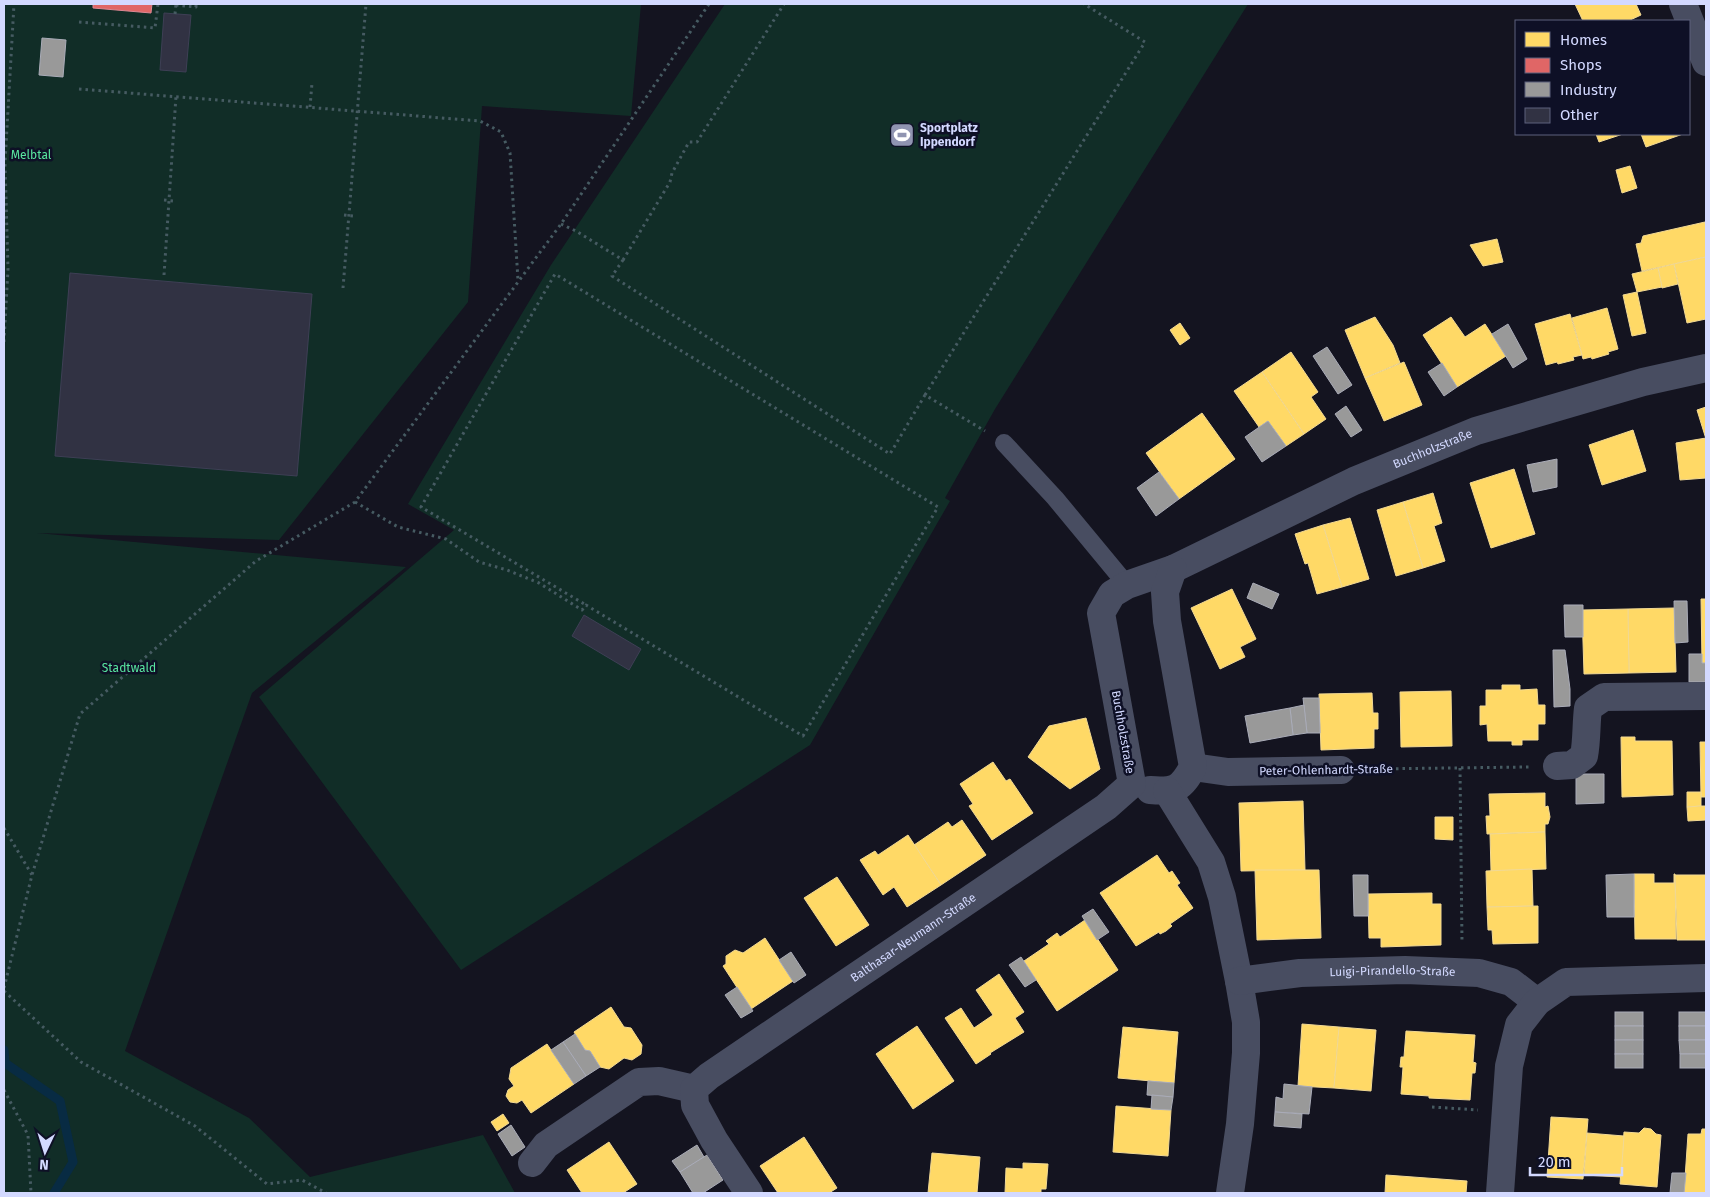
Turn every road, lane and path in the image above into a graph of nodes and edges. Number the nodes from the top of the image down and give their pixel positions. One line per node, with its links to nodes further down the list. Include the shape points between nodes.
1 (14, 4): 30 (path, via 5,163 8,269)
2 (158, 4): 12 (path, via 155,28)
3 (176, 4): 4 (path, via 196,7); 10 (path)
4 (196, 4)
5 (366, 4): 19 (path)
6 (709, 4): 25 (path)
7 (784, 4): 26 (path, via 697,142 689,142 670,182)
8 (1084, 4): 32 (path, via 1144,42)
9 (1683, 4): 11 (street)
10 (175, 14)
11 (1689, 20)
12 (79, 22)
13 (1690, 22): 14 (street)
14 (1706, 62)
15 (312, 83): 18 (path)
16 (79, 89): 17 (path)
17 (176, 96): 18 (path); 21 (path)
18 (310, 107): 19 (path)
19 (356, 111): 24 (path); 28 (path, via 480,121 502,132 510,153)
20 (164, 200): 21 (path)
21 (169, 200): 22 (path); 27 (path)
22 (174, 201)
23 (344, 215): 24 (path)
24 (351, 216): 29 (path)
25 (561, 224): 26 (path); 28 (path)
26 (623, 260): 32 (path, via 612,276 890,454)
27 (164, 275)
28 (518, 281): 34 (path)
29 (343, 288)
30 (4, 342)
31 (1706, 368): 35 (street, Buchholzstraße, via 1643,382 1476,431 1354,481)
32 (925, 395): 33 (path)
33 (1004, 442): 36 (lane)
34 (355, 502): 37 (path, via 398,526 446,539 479,562 539,583 582,610); 46 (path, via 256,561 80,714)
35 (1173, 569): 36 (street, Buchholzstraße); 39 (street, via 1165,592 1167,621)
36 (1128, 585): 43 (street, Buchholzstraße, via 1112,594 1101,613)
37 (586, 605): 37 (path, via 803,736 938,507 556,274 421,507)
38 (1706, 696): 40 (street, via 1604,697 1588,708 1584,756 1572,765)
39 (1193, 766): 42 (street, Peter-Ohlenhardt-Straße, via 1228,772); 44 (street, via 1184,783)
40 (1557, 766): 41 (path, Peter-Ohlenhardt-Straße)
41 (1460, 768): 42 (path, Peter-Ohlenhardt-Straße); 47 (path)
42 (1341, 770)
43 (1132, 784): 44 (street, Buchholzstraße, via 1148,790); 52 (street, Balthasar-Neumann-Straße, via 1106,807)
44 (1167, 791): 49 (street, via 1211,862 1222,897)
45 (4, 828): 46 (path)
46 (32, 875): 50 (path)
47 (1463, 972): 49 (street, Luigi-Pirandello-Straße, via 1300,973); 51 (street, Luigi-Pirandello-Straße, via 1480,972 1511,982)
48 (1706, 978): 51 (street, via 1566,982)
49 (1239, 981): 60 (street, via 1246,1022 1246,1053)
50 (4, 990): 58 (path, via 81,1062 195,1126 267,1184 302,1180)
51 (1537, 1002): 55 (street, via 1519,1025 1509,1066)
52 (694, 1089): 56 (street, via 659,1080 639,1082 546,1145); 59 (street, via 695,1105)
53 (4, 1090): 57 (path, via 28,1135)
54 (1432, 1107): 55 (path)
55 (1506, 1112): 61 (street)
56 (532, 1163)
57 (31, 1193)
58 (326, 1193)
59 (749, 1193)
60 (1230, 1193)
61 (1500, 1193)

